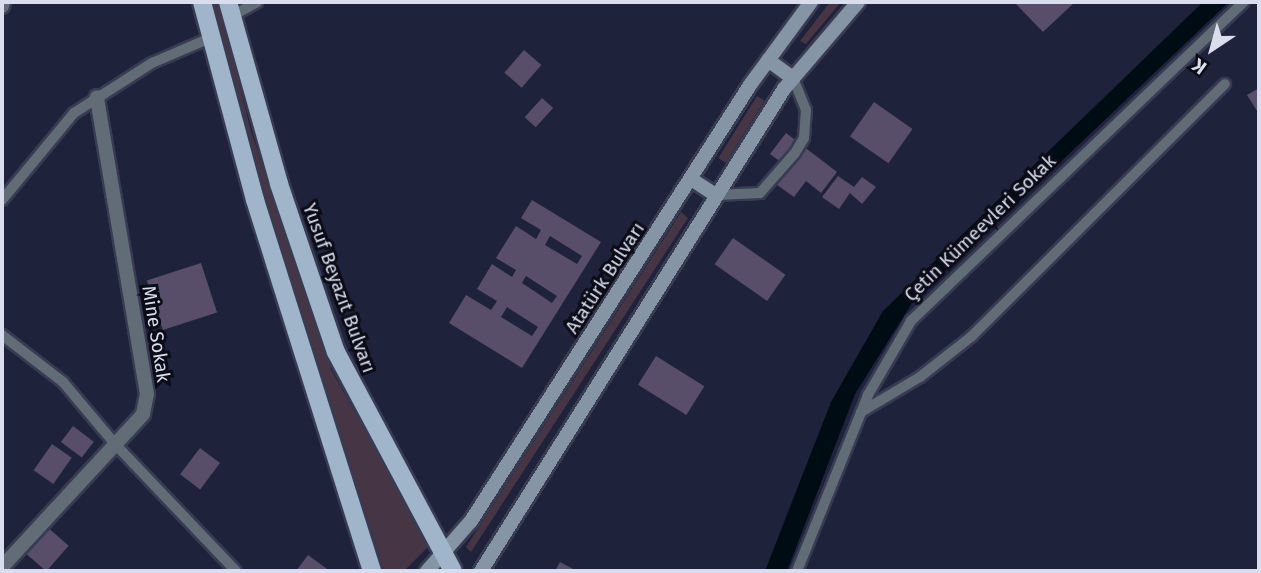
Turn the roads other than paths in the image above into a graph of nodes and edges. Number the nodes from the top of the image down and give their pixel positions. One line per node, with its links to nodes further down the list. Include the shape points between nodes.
1 (202, 2): 7 (main road)
2 (257, 2): 6 (lane)
3 (811, 2): 8 (main road, Atatürk Bulvarı)
4 (858, 2): 9 (main road)
5 (1244, 2): 16 (lane, Çetin Kümeevleri Sokak, via 911,321)
6 (230, 9): 18 (main road, Yusuf Beyazıt Bulvarı, via 279,184 336,352)
7 (210, 38): 11 (lane, via 152,63); 21 (main road, via 255,200)
8 (768, 60): 9 (main road); 12 (main road, Atatürk Bulvarı)
9 (793, 78): 13 (main road); 13 (lane, via 806,110 804,138 795,153 760,193)
10 (1225, 83): 16 (lane, via 972,336 920,377)
11 (96, 97): 14 (lane, via 53,134); 17 (street, Mine Sokak, via 147,394 143,414)
12 (691, 179): 13 (main road); 18 (main road, Atatürk Bulvarı, via 471,521)
13 (716, 195): 24 (main road)
14 (2, 200)
15 (2, 335): 17 (lane, via 63,382)
16 (862, 412): 25 (lane, Çetin Kümeevleri Sokak)
17 (115, 444): 19 (street, Mine Sokak); 20 (lane)
18 (445, 553): 22 (main road, Atatürk Bulvarı); 23 (main road, Yusuf Beyazıt Bulvarı)
19 (2, 567)
20 (236, 571)
21 (372, 571)
22 (427, 571)
23 (453, 571)
24 (481, 571)
25 (797, 571)

